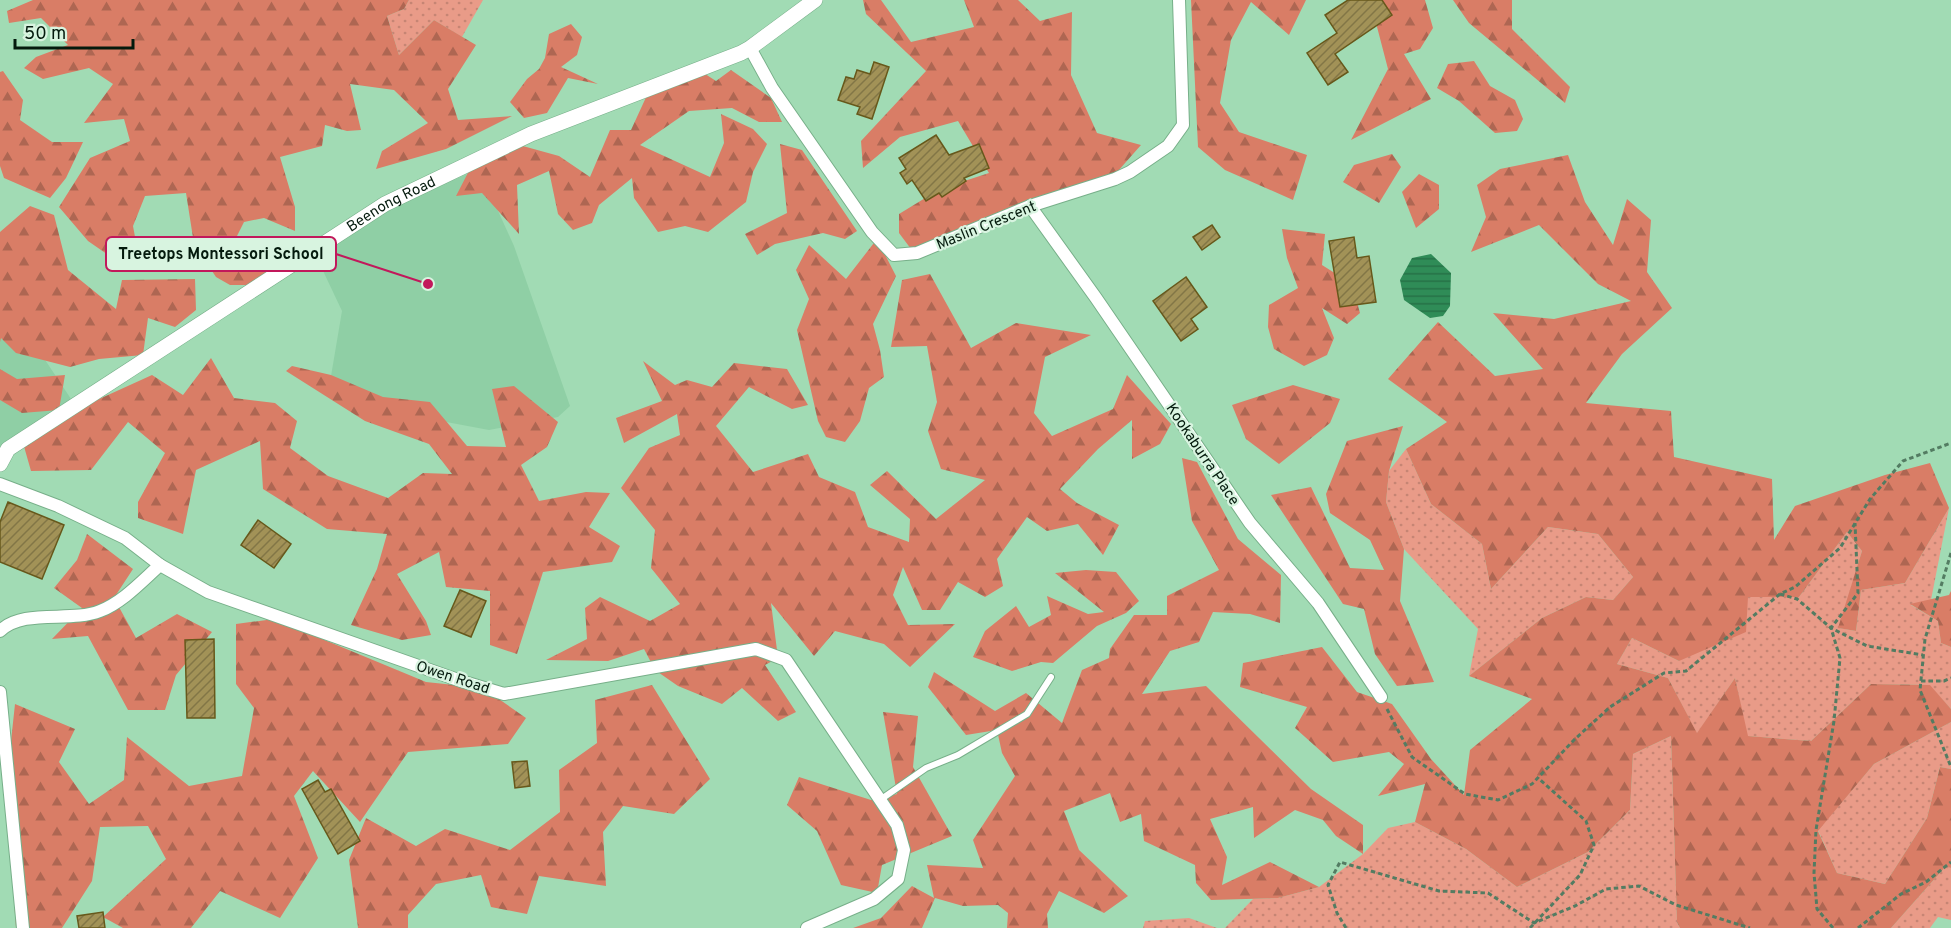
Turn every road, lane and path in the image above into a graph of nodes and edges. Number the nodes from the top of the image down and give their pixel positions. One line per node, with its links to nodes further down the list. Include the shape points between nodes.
1 (815, 0): 3 (street, Beenong Road)
2 (1179, 0): 4 (street, Maslin Crescent, via 1183,125 1168,146 1130,172)
3 (750, 48): 4 (street, Maslin Crescent, via 772,88 872,232 894,255 917,253); 6 (street, Beenong Road, via 531,134 384,204 8,448)
4 (1030, 206): 19 (street, Kookaburra Place, via 1250,523 1318,603)
5 (1951, 443): 8 (path, via 1903,461)
6 (0, 464)
7 (0, 484): 10 (street, Owen Road, via 125,538)
8 (1855, 523): 11 (path, via 1840,548 1796,587); 12 (path, via 1858,593)
9 (1951, 554): 14 (path)
10 (160, 565): 13 (street, via 100,611 83,616 21,620); 22 (street, Owen Road, via 208,592 504,694 756,649 786,660)
11 (1780, 594): 12 (path, via 1797,599); 21 (path, via 1686,671 1664,673 1610,707)
12 (1831, 628): 14 (path, via 1867,646); 30 (path, via 1840,658 1816,830 1814,873 1817,909)
13 (0, 630)
14 (1923, 655): 17 (path)
15 (1051, 677): 22 (lane, via 1027,714 958,755 926,768)
16 (1951, 678): 17 (path)
17 (1921, 681): 20 (path, via 1920,690)
18 (0, 692): 25 (street)
19 (1381, 698): 21 (path, via 1412,757 1465,794 1498,800 1532,784)
20 (1951, 767)
21 (1538, 777): 24 (path, via 1586,821 1594,845 1580,875)
22 (880, 800): 26 (street, Owen Road, via 897,825 904,850 898,879 874,899)
23 (1951, 862): 31 (path)
24 (1534, 923): 27 (path, via 1488,893 1440,891 1340,862 1328,885); 28 (path); 29 (path, via 1606,889 1639,886 1676,905)
25 (23, 928)
26 (807, 928)
27 (1346, 928)
28 (1530, 928)
29 (1750, 928)
30 (1833, 928)
31 (1858, 928)

